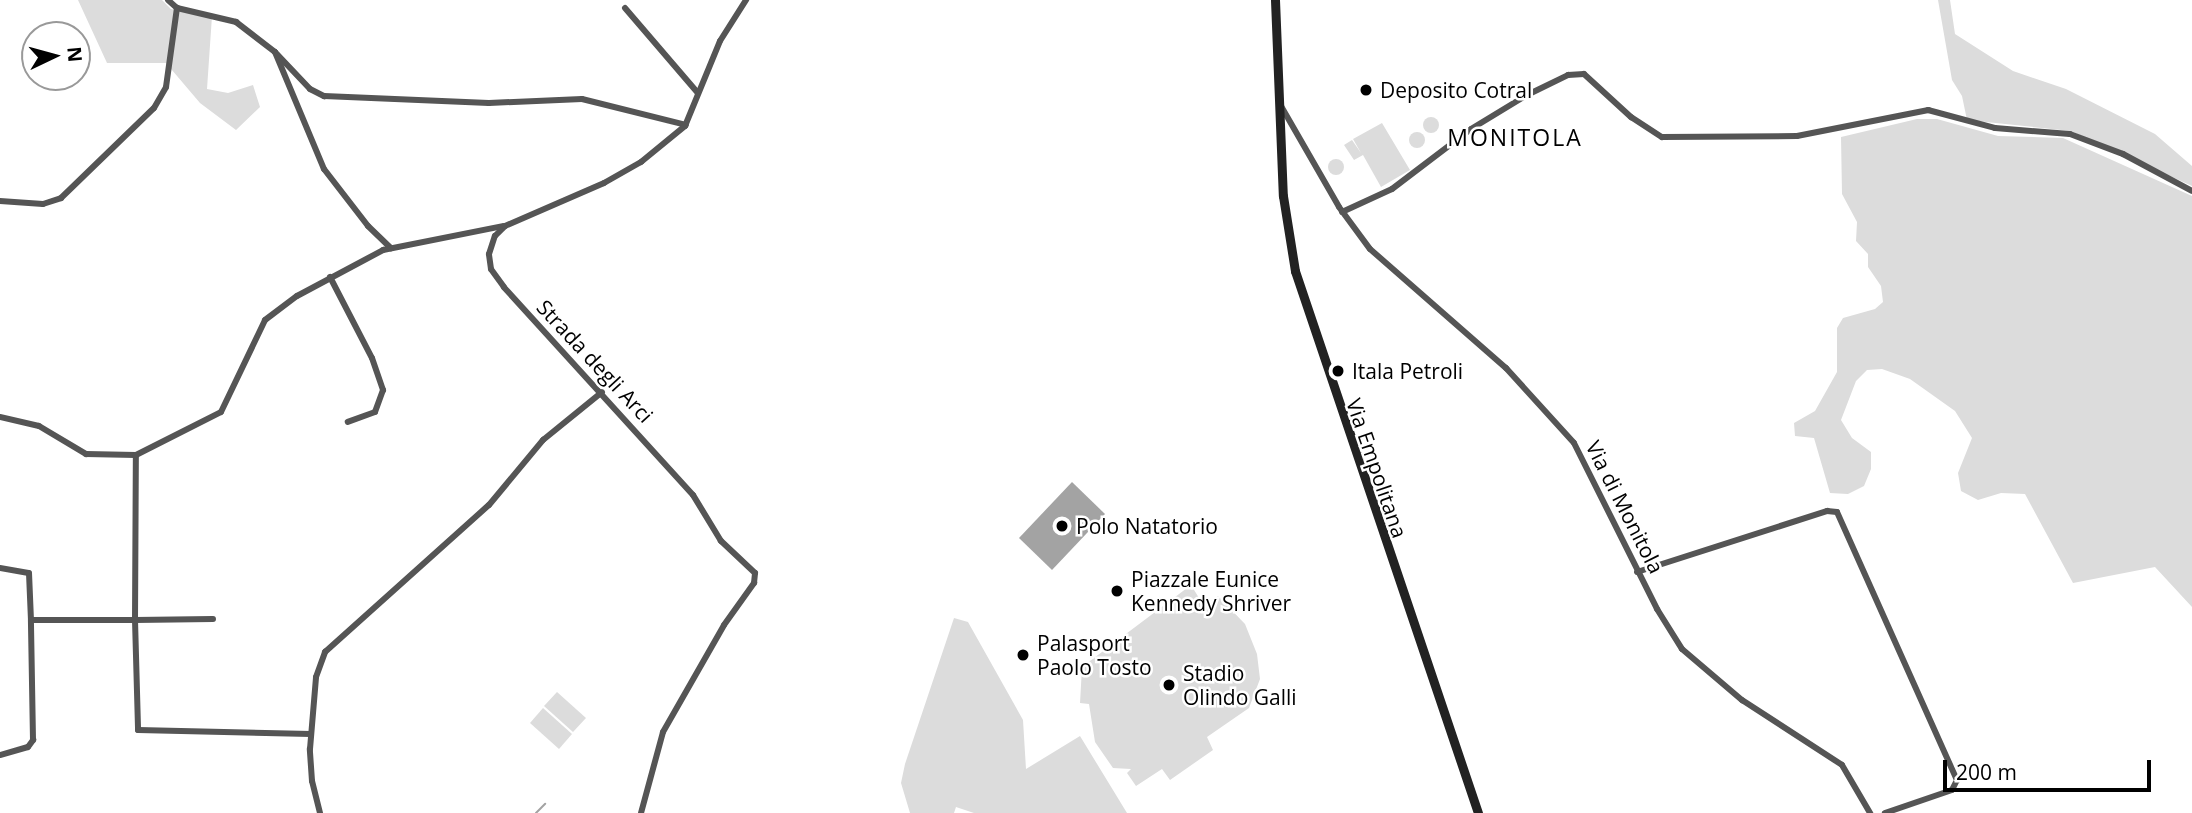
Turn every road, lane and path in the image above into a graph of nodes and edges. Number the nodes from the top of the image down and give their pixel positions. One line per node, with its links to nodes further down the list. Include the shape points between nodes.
1 (168, 0): 4 (street)
2 (746, 0): 7 (street, via 726,30)
3 (1275, 0): 8 (main road, Via Empolitana)
4 (177, 8): 6 (street, via 236,22); 11 (street, via 166,87 154,108 57,200 43,204)
5 (625, 8): 7 (street)
6 (275, 52): 9 (street, via 310,89 324,96 489,103 582,99); 14 (street, via 327,174)
7 (697, 92): 9 (street)
8 (1280, 104): 12 (street, Via di Monitola); 29 (main road, Via Empolitana, via 1285,212 1299,286)
9 (686, 125): 13 (street, via 646,158 604,183)
10 (2192, 191): 12 (street, via 2123,154 2070,134 1982,126 1928,110 1797,136 1662,137 1631,117 1584,74 1568,75 1527,95 1471,129 1401,183)
11 (0, 201)
12 (1342, 212): 21 (street, Via di Monitola, via 1379,259 1497,359 1571,440)
13 (505, 226): 14 (street); 16 (street, Strada degli Arci, via 490,250 494,274)
14 (391, 248): 15 (street)
15 (330, 277): 18 (street, via 372,358 383,390 382,403 373,413); 19 (street, via 268,317 221,412)
16 (602, 392): 25 (street, via 543,440 489,505 327,650 316,677); 28 (street, Strada degli Arci, via 701,504 721,541 756,576 663,732)
17 (0, 416): 19 (street, via 37,425 86,453)
18 (348, 422)
19 (136, 455): 24 (street)
20 (0, 568): 23 (street, via 29,573)
21 (1637, 572): 30 (street, Via di Monitola, via 1691,659 1742,700 1842,765); 31 (street, via 1827,511 1837,512 1957,780 1952,790)
22 (213, 619): 24 (street)
23 (31, 620): 24 (street); 26 (street, via 33,740 28,747)
24 (135, 620): 25 (street, via 139,732)
25 (311, 734): 27 (street, via 311,775)
26 (0, 755)
27 (320, 813)
28 (641, 813)
29 (1478, 813)
30 (1870, 813)
31 (1885, 813)

